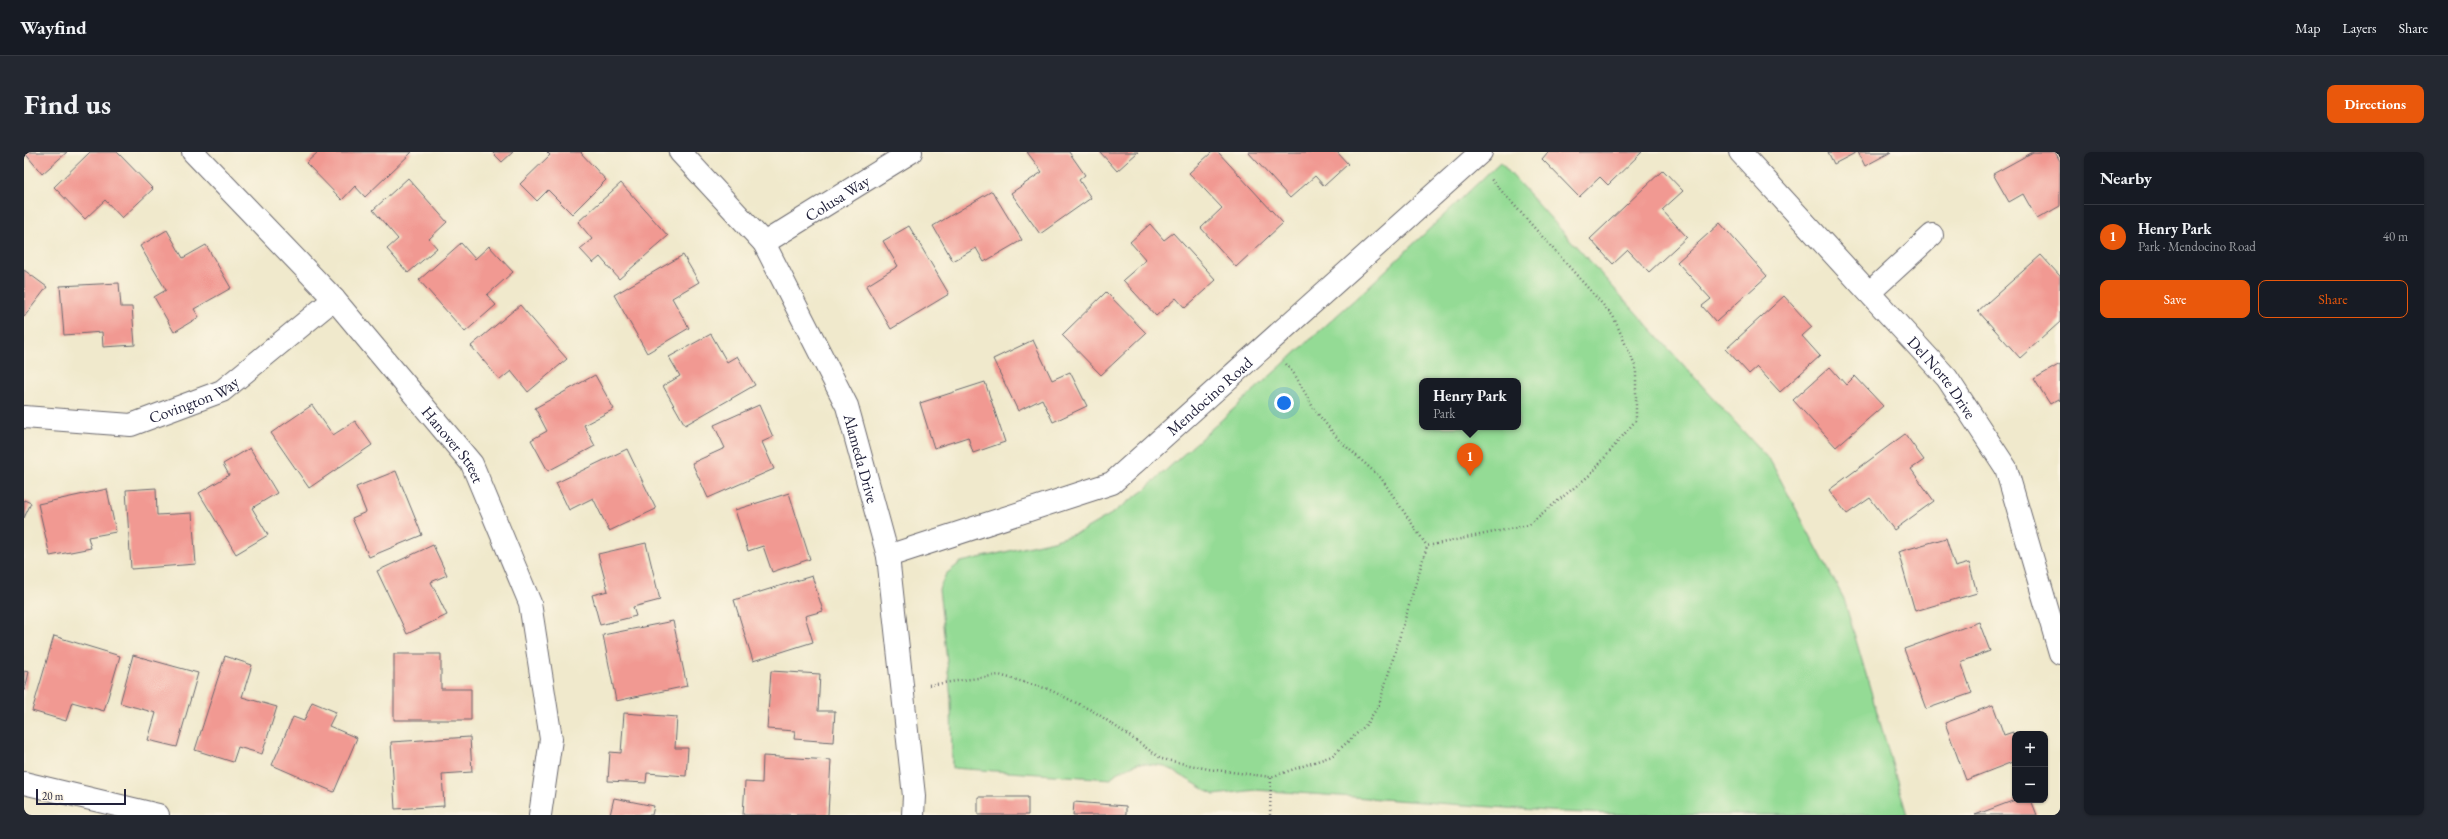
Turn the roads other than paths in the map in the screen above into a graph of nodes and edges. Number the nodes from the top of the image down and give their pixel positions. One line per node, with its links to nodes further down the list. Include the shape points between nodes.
1 (193, 152): 9 (street, Hanover Street)
2 (680, 152): 7 (street, Alameda Drive)
3 (911, 152): 7 (street, Colusa Way)
4 (1740, 152): 8 (street, Del Norte Drive)
5 (1477, 156): 11 (street, Mendocino Road, via 1112,483)
6 (1932, 235): 8 (street)
7 (764, 243): 11 (street, Alameda Drive, via 847,406)
8 (1870, 292): 12 (street, Del Norte Drive, via 1947,378 2006,468)
9 (334, 299): 10 (street, Covington Way, via 222,391 131,426); 15 (street, Hanover Street, via 472,464 530,603 551,739)
10 (24, 417)
11 (888, 556): 16 (street, Alameda Drive, via 914,796)
12 (2060, 653)
13 (24, 783): 14 (street)
14 (158, 815)
15 (540, 815)
16 (913, 815)

